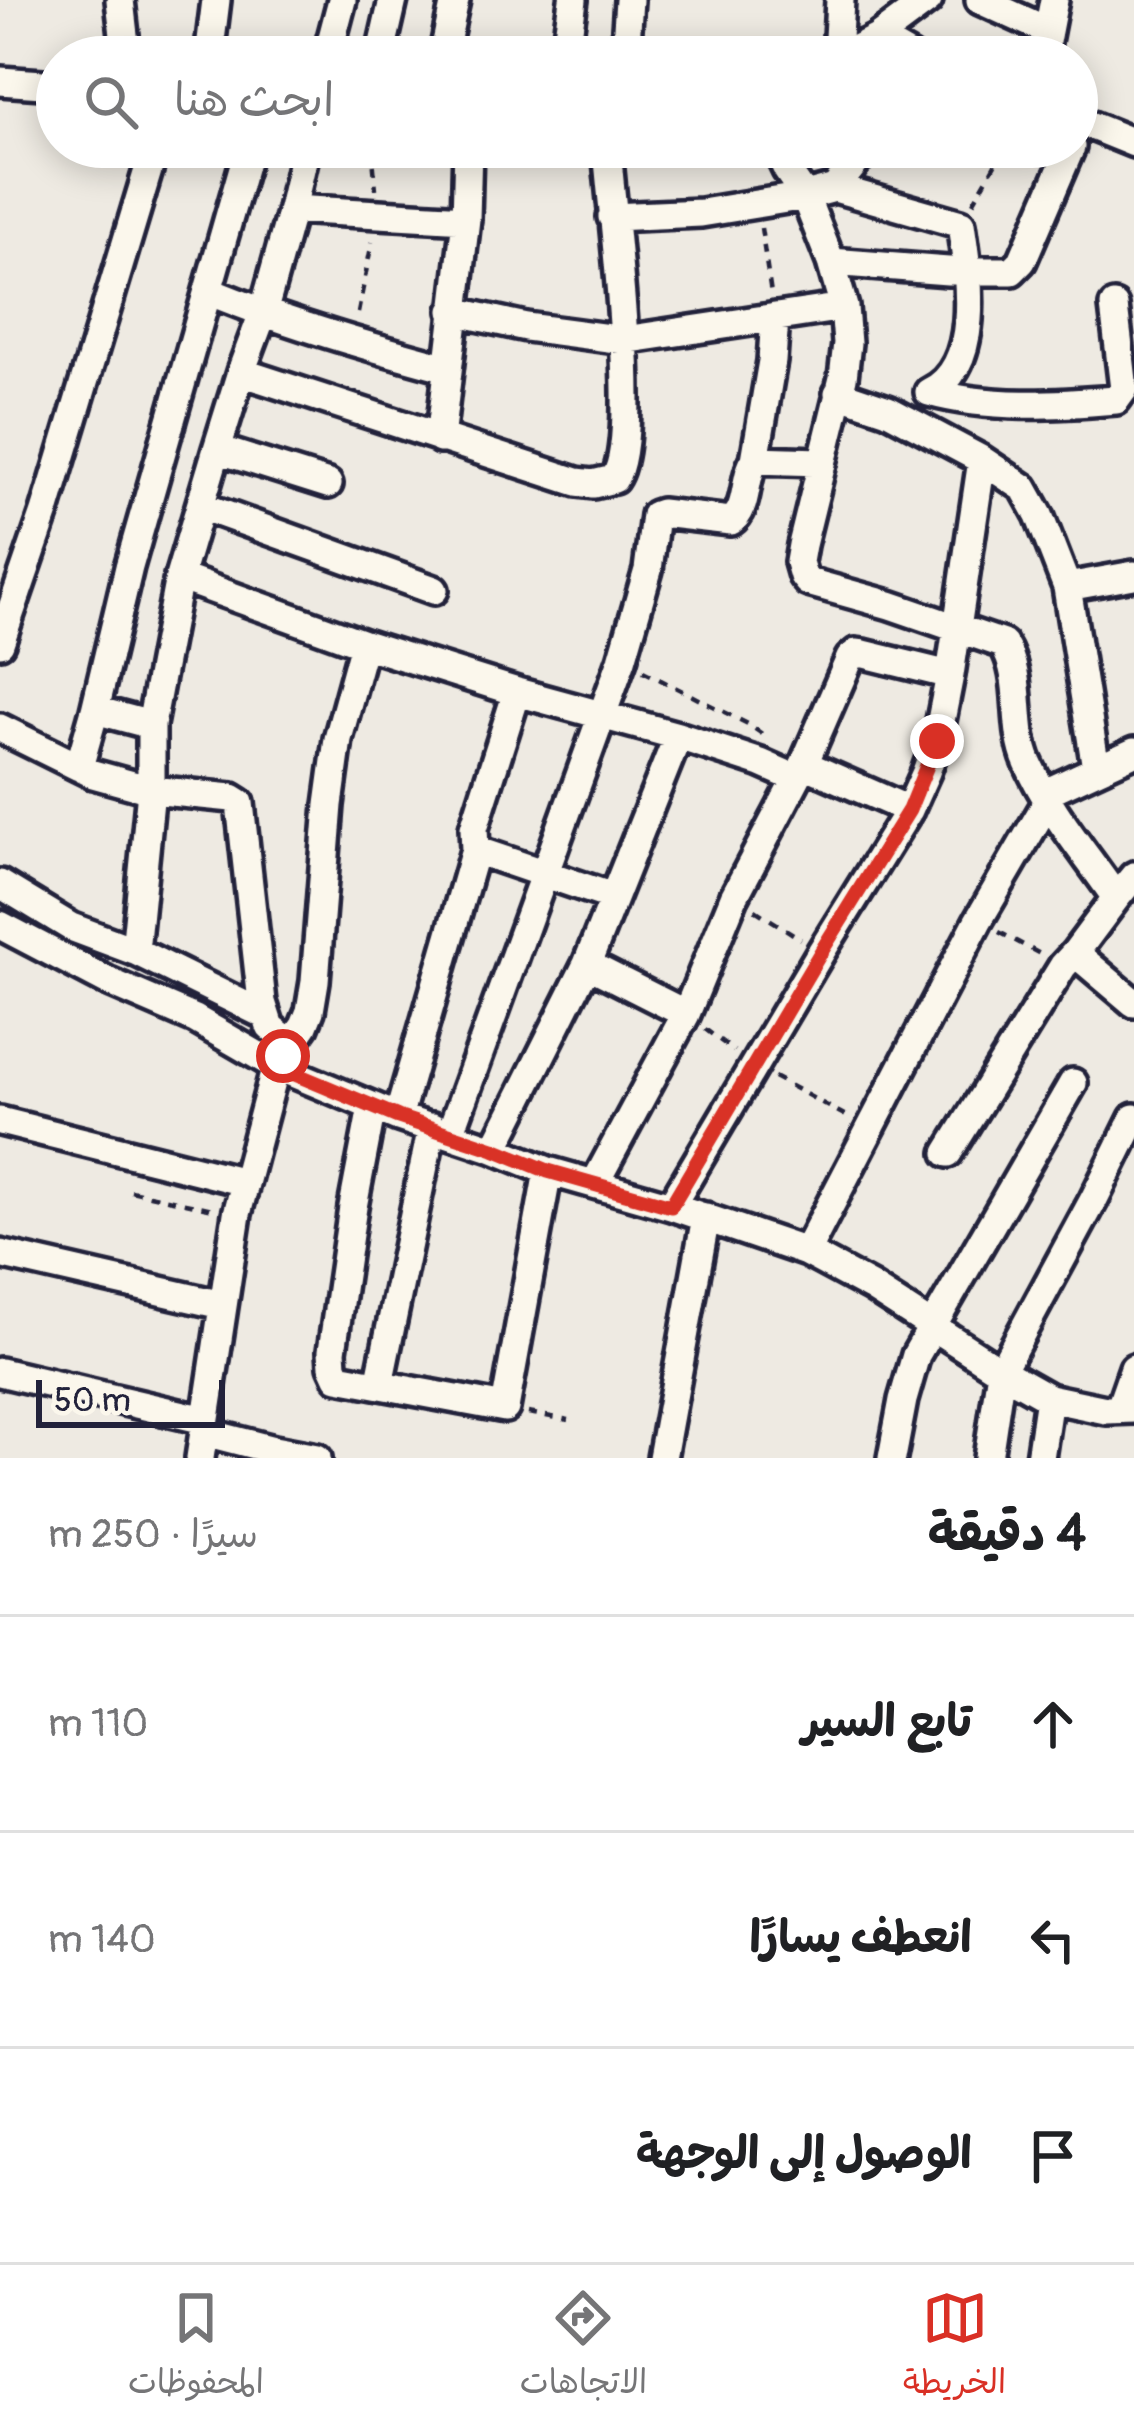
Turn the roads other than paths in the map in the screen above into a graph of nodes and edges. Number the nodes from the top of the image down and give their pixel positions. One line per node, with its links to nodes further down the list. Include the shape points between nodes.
1 (119, 0): 12 (street)
2 (216, 0): 13 (street)
3 (342, 0): 14 (street)
4 (393, 0): 15 (street)
5 (455, 0): 16 (street)
6 (573, 0): 17 (street)
7 (628, 0): 18 (street)
8 (840, 0): 19 (street)
9 (980, 0): 21 (street)
10 (1054, 0): 22 (street)
11 (916, 5): 20 (street)
12 (124, 36)
13 (212, 36)
14 (333, 36)
15 (385, 36)
16 (447, 36)
17 (569, 36)
18 (626, 36)
19 (839, 36)
20 (879, 36)
21 (1033, 36)
22 (1047, 36)
23 (0, 81): 24 (street)
24 (36, 84)
25 (1098, 135): 26 (street)
26 (1134, 143)
27 (149, 168): 66 (street)
28 (243, 168): 42 (street)
29 (301, 168): 37 (street)
30 (467, 168): 39 (street)
31 (608, 168): 38 (street)
32 (786, 168): 36 (street)
33 (851, 168): 35 (street)
34 (1061, 168): 41 (street, via 1018,267)
35 (835, 188): 36 (street); 41 (street, via 961,224)
36 (806, 196): 38 (street); 40 (street)
37 (292, 209): 39 (street); 46 (street)
38 (612, 217): 48 (street)
39 (466, 219): 45 (street)
40 (831, 262): 41 (street); 44 (street)
41 (968, 271): 51 (street, via 970,317 958,361)
42 (208, 291): 46 (street); 70 (street)
43 (1114, 306): 51 (street, via 1124,389 1116,400 980,402)
44 (844, 307): 47 (street); 52 (street)
45 (453, 311): 48 (street); 49 (street)
46 (263, 313): 49 (street); 50 (street)
47 (775, 317): 48 (street); 56 (street)
48 (624, 340): 54 (street, via 626,421 614,479 577,482)
49 (448, 368): 54 (street)
50 (241, 372): 54 (street); 55 (street)
51 (929, 392): 53 (street)
52 (838, 393): 53 (street); 58 (street)
53 (888, 410): 57 (street)
54 (440, 439)
55 (217, 449): 59 (street); 60 (street)
56 (755, 460): 58 (street); 71 (street, via 735,520 655,515 644,588)
57 (982, 460): 63 (street, via 1024,488); 65 (street)
58 (821, 462): 65 (street, via 802,576)
59 (328, 484)
60 (200, 506): 62 (street); 64 (street)
61 (1134, 574): 63 (street)
62 (179, 577): 67 (street); 72 (street)
63 (1066, 587): 77 (street)
64 (434, 590)
65 (958, 628): 68 (street); 80 (street, via 1007,650 1027,762)
66 (0, 643)
67 (364, 644): 69 (street); 94 (street, via 338,739 310,1011)
68 (950, 675): 78 (street, via 852,655); 81 (street, via 937,741)
69 (517, 692): 71 (street); 82 (street, via 474,828)
70 (94, 710): 72 (street); 76 (street)
71 (604, 715): 73 (street); 83 (street)
72 (151, 725): 79 (street)
73 (678, 736): 78 (street); 86 (street)
74 (3, 738): 76 (street)
75 (1134, 752): 77 (street)
76 (79, 767): 79 (street)
77 (1096, 768): 80 (street)
78 (800, 771): 81 (street); 92 (street, via 734,897)
79 (151, 790): 88 (street); 93 (street, via 240,803)
80 (1047, 797): 85 (street); 107 (street)
81 (909, 810): 105 (street)
82 (476, 850): 83 (street); 96 (street)
83 (545, 873): 86 (street); 99 (street)
84 (0, 884): 88 (street, via 71,927)
85 (1125, 887): 89 (street)
86 (613, 897): 90 (street)
87 (0, 926): 94 (street, via 106,981)
88 (135, 951): 93 (street)
89 (1069, 959): 91 (street); 101 (street)
90 (587, 964): 92 (street); 100 (street)
91 (1134, 1003)
92 (686, 1014): 104 (street)
93 (265, 1015): 94 (street)
94 (284, 1055): 96 (street); 103 (street)
95 (1073, 1084): 110 (street)
96 (385, 1112): 99 (street); 114 (street, via 353,1207 332,1360 338,1377)
97 (1134, 1118): 113 (street)
98 (0, 1121): 103 (street)
99 (441, 1131): 100 (street); 114 (street)
100 (494, 1149): 102 (street)
101 (948, 1153)
102 (548, 1171): 104 (street); 114 (street, via 505,1408)
103 (245, 1182): 109 (street)
104 (595, 1183): 105 (street)
105 (671, 1206): 106 (street)
106 (706, 1217): 107 (street); 119 (street)
107 (806, 1252): 110 (street)
108 (0, 1254): 109 (street)
109 (222, 1305): 117 (street)
110 (930, 1327): 113 (street); 120 (street)
111 (1134, 1368): 116 (street)
112 (0, 1372): 117 (street)
113 (1001, 1372): 115 (street); 121 (street)
114 (379, 1384)
115 (1049, 1398): 116 (street); 122 (street)
116 (1127, 1408)
117 (203, 1437): 118 (street)
118 (317, 1458)
119 (662, 1458)
120 (892, 1458)
121 (988, 1458)
122 (1040, 1458)

